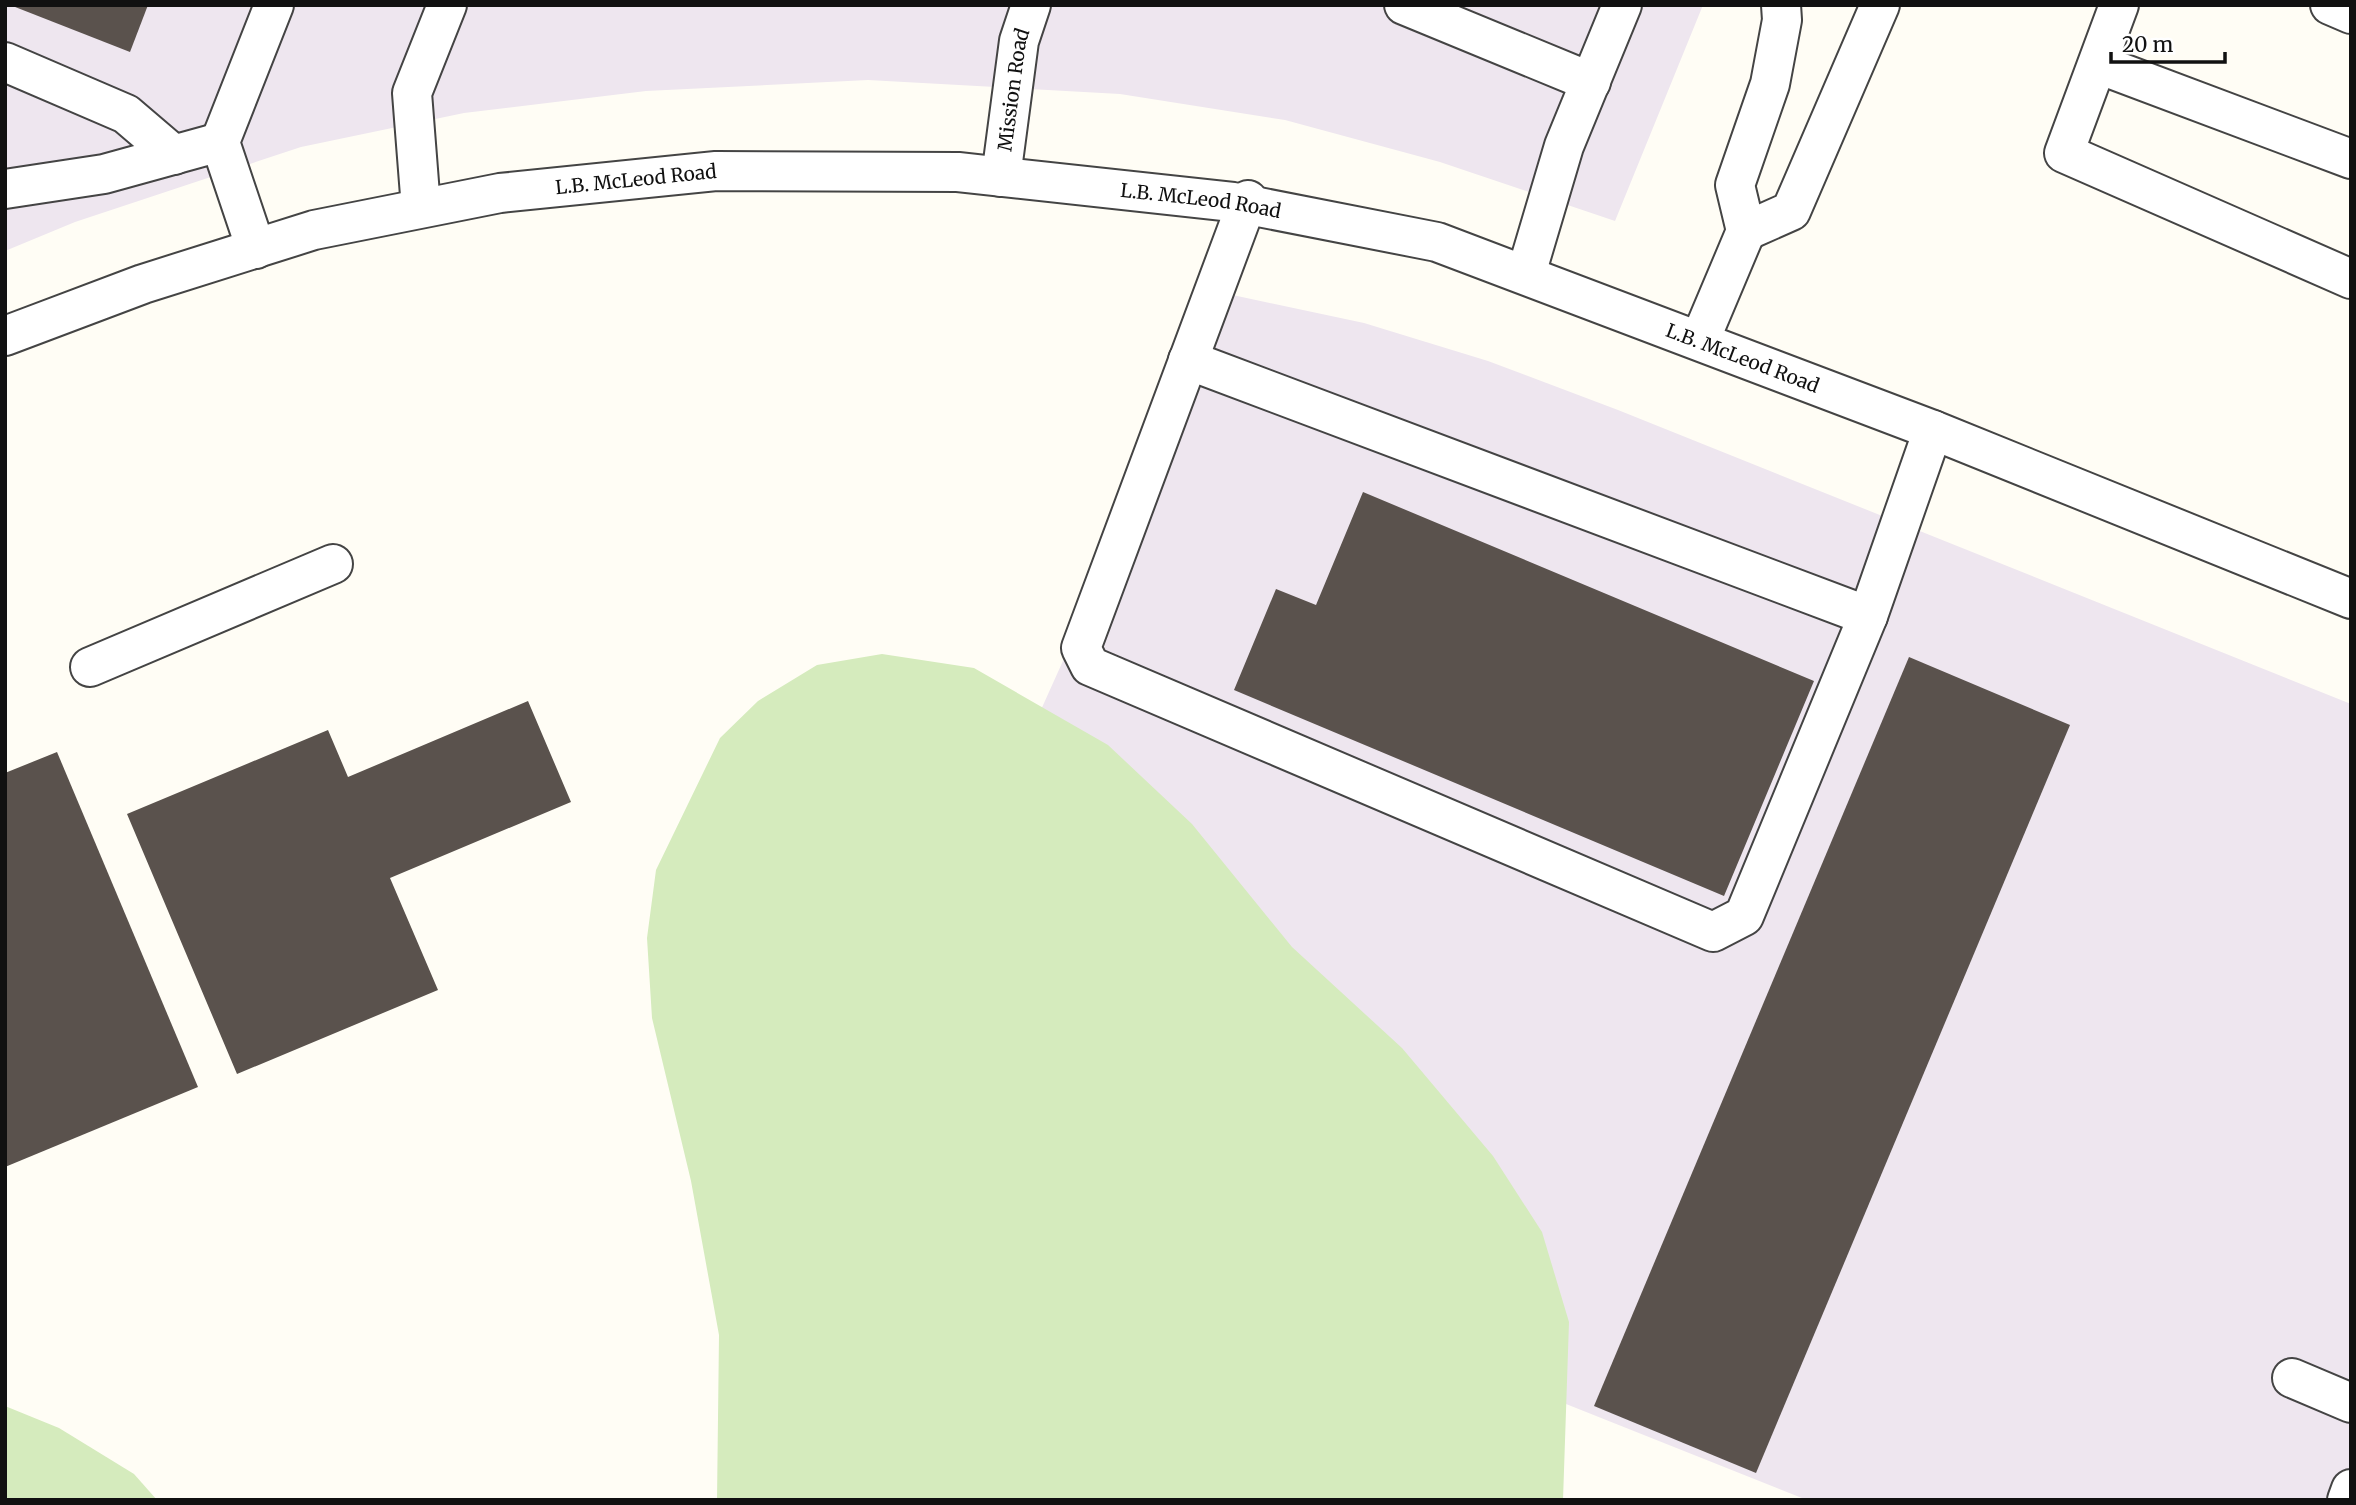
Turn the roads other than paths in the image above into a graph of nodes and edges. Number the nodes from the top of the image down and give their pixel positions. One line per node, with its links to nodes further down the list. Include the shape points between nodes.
1 (274, 5): 14 (street)
2 (447, 5): 20 (street, via 412,93)
3 (1031, 5): 17 (street, Mission Road, via 1019,41)
4 (1404, 5): 13 (street)
5 (1622, 5): 13 (street)
6 (1880, 5): 21 (street, via 1791,211)
7 (2119, 5): 12 (street)
8 (2330, 5): 10 (street)
9 (1783, 10): 21 (street, via 1769,83 1735,185)
10 (2351, 14)
11 (5, 62): 15 (street, via 126,114)
12 (2098, 64): 16 (street); 24 (street, via 2064,153)
13 (1591, 82): 23 (street, via 1564,146)
14 (220, 142): 15 (street); 22 (street)
15 (174, 155): 18 (street, via 104,174)
16 (2351, 159)
17 (1001, 177): 19 (street, L.B. McLeod Road); 20 (street, L.B. McLeod Road, via 958,172 716,171 500,193)
18 (5, 189)
19 (1247, 202): 23 (street, L.B. McLeod Road, via 1437,242); 27 (street)
20 (421, 208): 22 (street, L.B. McLeod Road, via 314,230)
21 (1746, 231): 26 (street)
22 (256, 249): 25 (street, L.B. McLeod Road, via 143,284)
23 (1526, 274): 26 (street, L.B. McLeod Road)
24 (2351, 279)
25 (5, 337)
26 (1700, 340): 28 (street, L.B. McLeod Road)
27 (1188, 360): 31 (street); 31 (street, via 1081,648 1090,666 1713,932 1744,916)
28 (1933, 430): 30 (street, L.B. McLeod Road); 31 (street)
29 (333, 564): 32 (street)
30 (2351, 599)
31 (1868, 616)
32 (90, 667)
33 (2292, 1378): 34 (street)
34 (2351, 1403)
35 (2351, 1489): 36 (street)
36 (2347, 1500)

